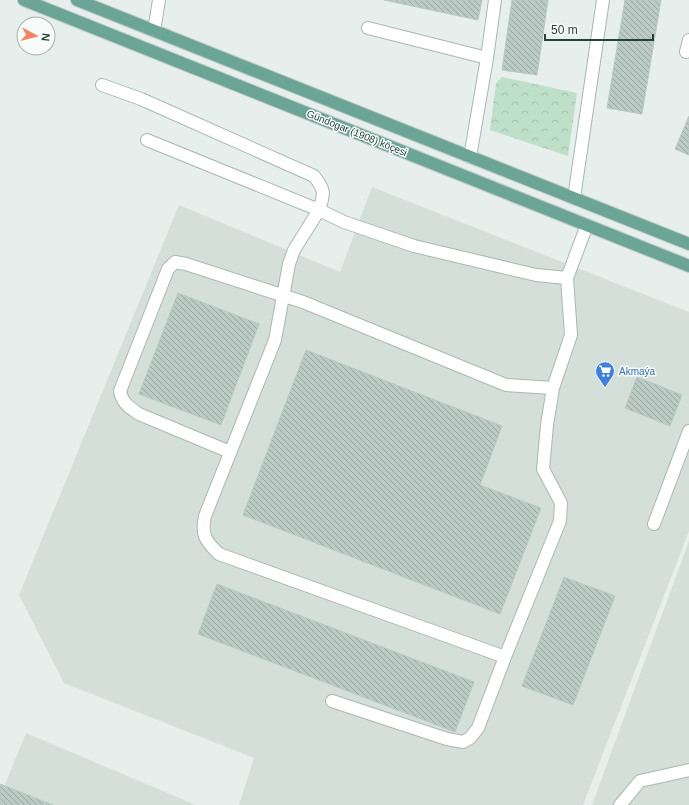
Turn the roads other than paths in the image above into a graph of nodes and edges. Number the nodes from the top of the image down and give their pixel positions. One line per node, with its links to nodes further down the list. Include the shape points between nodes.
1 (24, 0): 9 (main road, Gündogar (1908) köçesi)
2 (77, 0): 7 (main road, Gündogar (1908) köçesi)
3 (159, 0): 7 (street)
4 (495, 0): 11 (street)
5 (603, 0): 15 (street)
6 (368, 28): 11 (street)
7 (154, 31): 9 (main road); 14 (main road, Gündogar (1908) köçesi)
8 (689, 40): 10 (street)
9 (148, 49): 17 (main road, Gündogar (1908) köçesi)
10 (686, 52)
11 (487, 58): 14 (street)
12 (102, 85): 16 (street, via 141,99 314,176 324,194)
13 (147, 140): 16 (street)
14 (470, 157): 15 (main road, Gündogar (1908) köçesi)
15 (574, 198): 18 (main road, Gündogar (1908) köçesi)
16 (319, 210): 20 (street, via 344,222 414,246 536,275); 21 (street, via 294,250)
17 (587, 225): 19 (main road, Gündogar (1908) köçesi); 20 (street)
18 (689, 243)
19 (689, 266)
20 (567, 278): 22 (street, via 571,335)
21 (283, 295): 22 (street, via 506,385); 24 (street, via 274,340); 24 (street, via 175,262 168,269 120,391 121,398 127,406 139,414)
22 (553, 388): 26 (street, via 543,469 561,503 560,521)
23 (689, 432): 25 (street)
24 (230, 452): 26 (street, via 203,526 204,537 219,554)
25 (654, 524)
26 (505, 657): 27 (street, via 478,728 463,742)
27 (332, 701)
28 (689, 770): 29 (street, via 640,781)
29 (620, 805)

